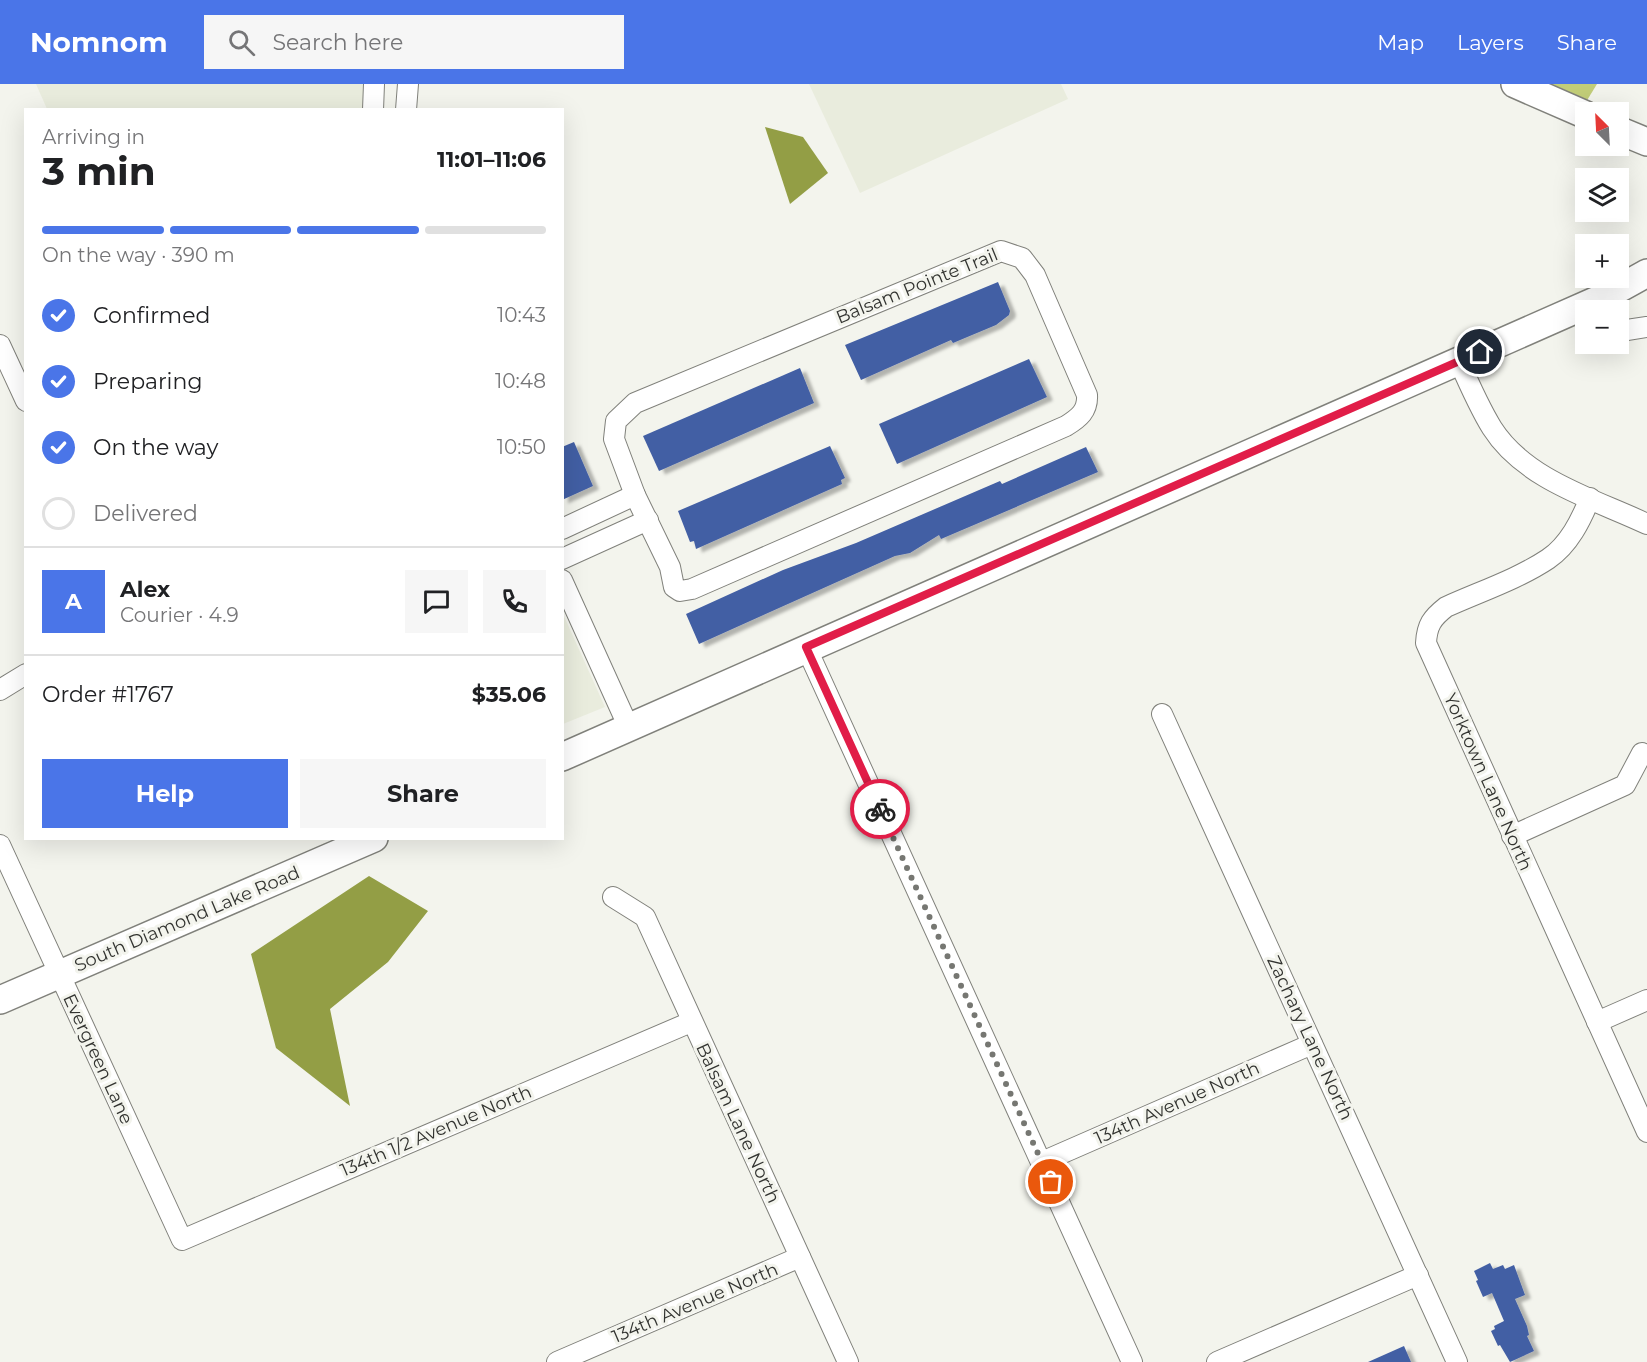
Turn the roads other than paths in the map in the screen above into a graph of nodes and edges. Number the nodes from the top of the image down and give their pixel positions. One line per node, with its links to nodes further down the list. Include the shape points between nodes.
1 (374, 84): 4 (street)
2 (408, 84): 5 (street)
3 (1515, 84): 6 (street)
4 (373, 108)
5 (406, 108)
6 (1575, 110)
7 (1629, 135): 8 (street)
8 (1647, 142)
9 (1647, 273): 10 (street)
10 (1612, 300)
11 (1575, 317): 15 (street)
12 (1647, 327): 13 (street)
13 (1629, 328)
14 (0, 345): 16 (street)
15 (1459, 362): 19 (street, via 1484,414 1510,450 1553,481); 25 (street)
16 (7, 377): 17 (street)
17 (24, 398)
18 (635, 495): 20 (street, Balsam Pointe Trail); 20 (street, Balsam Pointe Trail, via 613,432 620,415 635,403 990,254 1015,254 1035,275 1087,395 1086,408 1066,426 687,591 672,584 670,567); 22 (street)
19 (1590, 498): 21 (street); 32 (street, Yorktown Lane North, via 1567,541 1549,559 1446,607 1434,616 1427,629 1430,656)
20 (648, 520): 23 (street)
21 (1647, 524)
22 (564, 528)
23 (564, 558)
24 (564, 584): 29 (street)
25 (806, 647): 29 (street); 43 (street)
26 (24, 675): 27 (street)
27 (0, 690)
28 (1162, 714): 41 (street, Zachary Lane North)
29 (629, 728): 31 (street)
30 (1642, 753): 32 (street, via 1625,785)
31 (564, 756)
32 (1512, 836): 40 (street, Yorktown Lane North)
33 (369, 840): 36 (street, South Diamond Lake Road)
34 (0, 845): 36 (street, Evergreen Lane)
35 (613, 897): 39 (street, Balsam Lane North, via 645,917)
36 (59, 974): 37 (street, South Diamond Lake Road); 44 (street, Evergreen Lane)
37 (0, 1000)
38 (1647, 1000): 40 (street)
39 (691, 1022): 44 (street, 134th 1/2 Avenue North); 45 (street, Balsam Lane North)
40 (1597, 1022): 42 (street, Yorktown Lane North)
41 (1312, 1044): 43 (street, 134th Avenue North); 46 (street, Zachary Lane North)
42 (1647, 1132)
43 (1042, 1162): 49 (street)
44 (182, 1240)
45 (800, 1257): 47 (street, 134th Avenue North); 48 (street, Balsam Lane North)
46 (1418, 1275): 50 (street); 51 (street, Zachary Lane North)
47 (557, 1362)
48 (848, 1362)
49 (1132, 1362)
50 (1217, 1362)
51 (1457, 1362)

